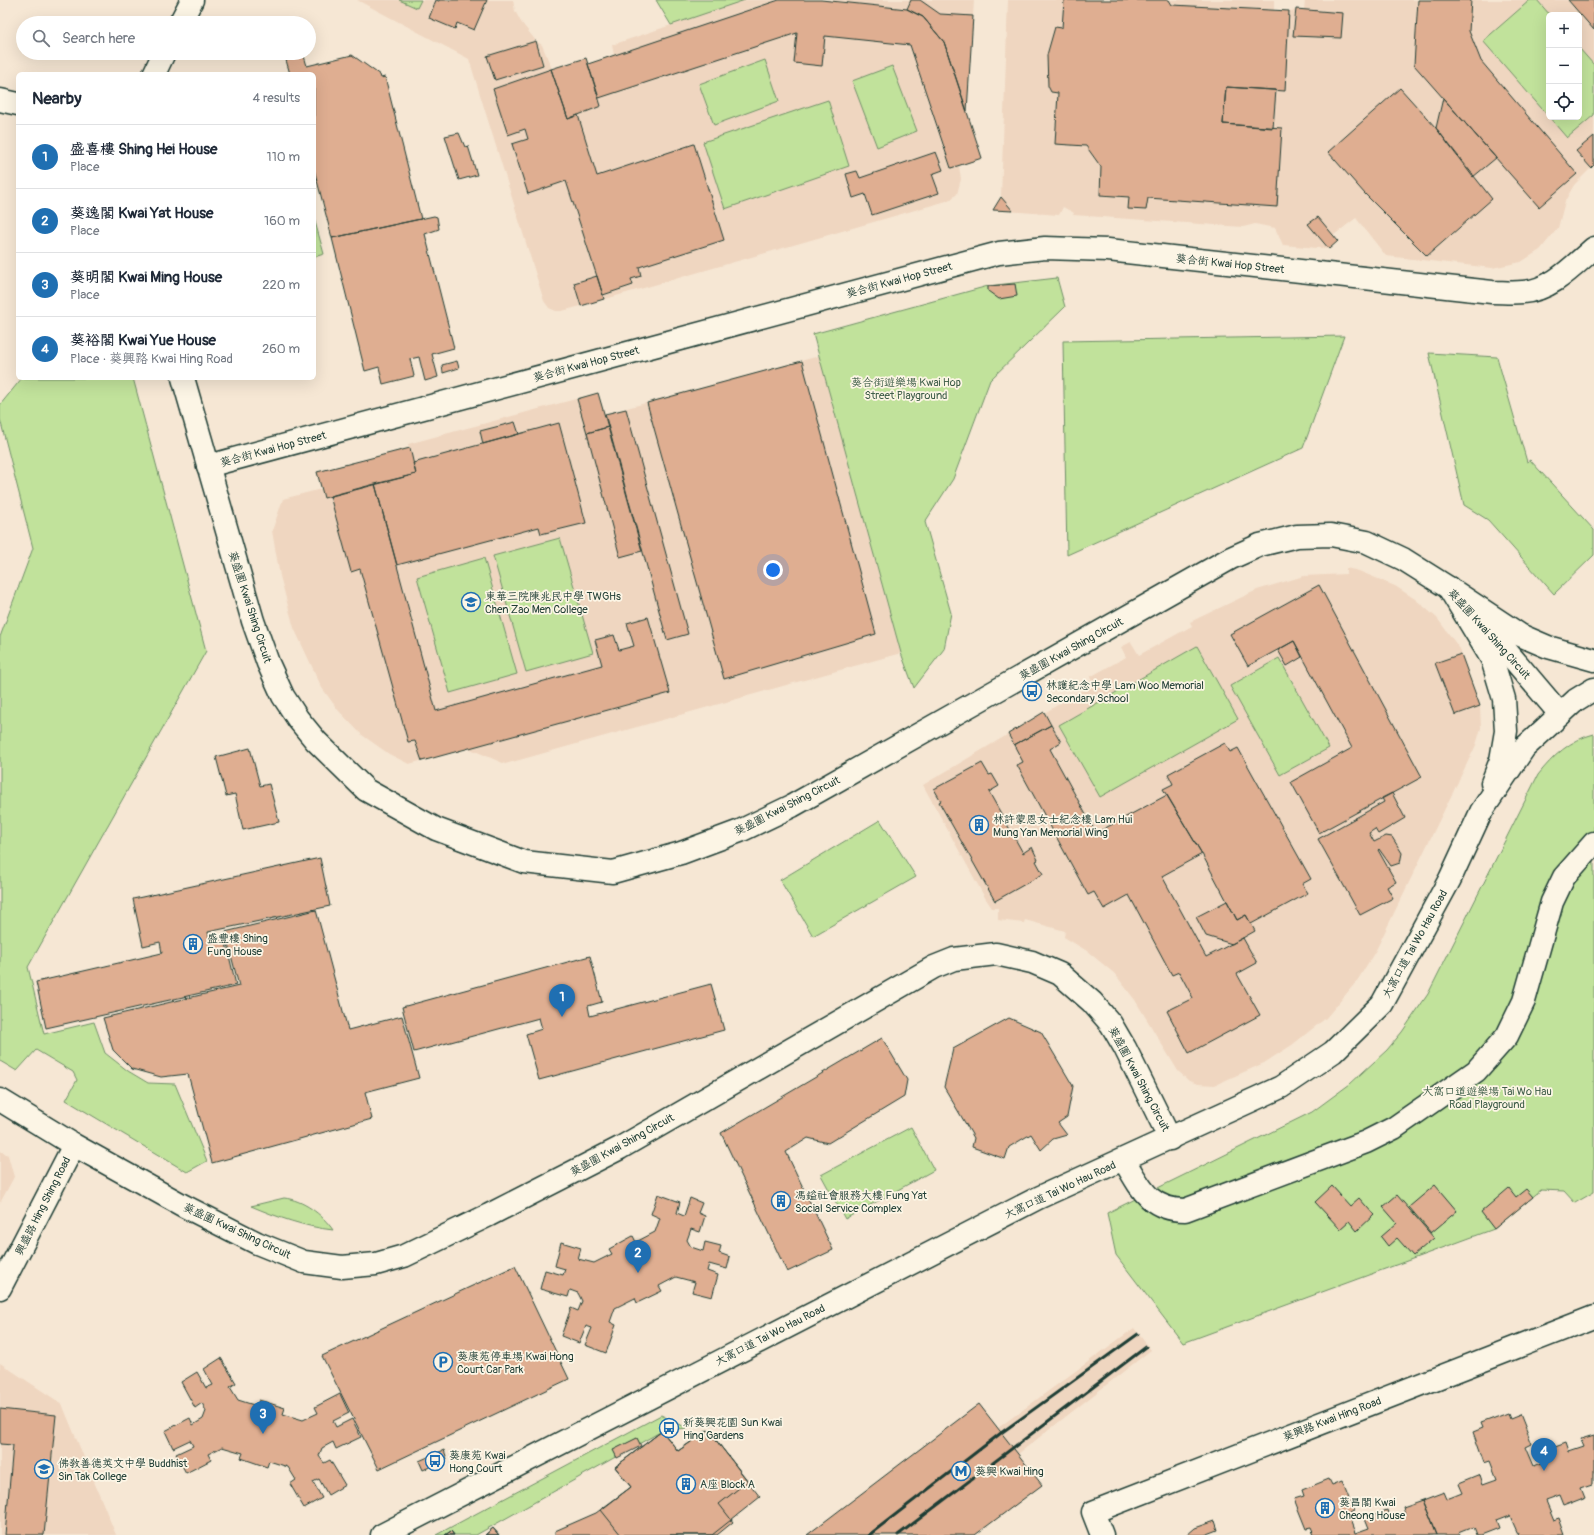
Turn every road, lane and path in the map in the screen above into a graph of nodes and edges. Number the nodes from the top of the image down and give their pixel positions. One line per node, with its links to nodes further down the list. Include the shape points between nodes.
1 (192, 0): 2 (street)
2 (184, 16)
3 (161, 60): 4 (street)
4 (155, 72)
5 (0, 100): 6 (street)
6 (16, 104)
7 (1594, 248): 9 (street, 葵合街 Kwai Hop Street, via 1562,277 1524,292 1492,292 1108,250 1045,248 999,253)
8 (184, 380): 9 (street, 葵盛圍 Kwai Shing Circuit)
9 (208, 466): 10 (street, 葵盛圍 Kwai Shing Circuit, via 253,622 268,663 283,696 298,719 338,764 366,790 436,829 524,862 613,872 681,853 740,831 792,806 1231,558 1260,545 1297,536 1331,535 1367,542)
10 (1449, 588): 11 (street, via 1520,635 1548,647); 13 (street, 葵盛圍 Kwai Shing Circuit); 14 (street, via 1492,659 1504,699 1506,731 1501,760)
11 (1594, 660)
12 (1594, 689): 13 (street, 大窩口道 Tai Wo Hau Road)
13 (1560, 714): 14 (street, 大窩口道 Tai Wo Hau Road, via 1524,748)
14 (1481, 812): 17 (street, 大窩口道 Tai Wo Hau Road, via 1450,879 1382,1004 1333,1052 1281,1087)
15 (1594, 843): 19 (street, via 1564,877 1552,902 1524,1001 1507,1036 1476,1071 1394,1128 1366,1142 1185,1210 1163,1208 1144,1194)
16 (0, 1100): 18 (street, 葵盛圍 Kwai Shing Circuit)
17 (1170, 1139): 18 (street, 葵盛圍 Kwai Shing Circuit, via 1125,1048 1111,1024 1092,1002 1060,974 1032,962 996,954 954,959 934,967 620,1148 404,1256 376,1264 342,1267 304,1262 212,1221); 19 (street, 大窩口道 Tai Wo Hau Road)
18 (74, 1145): 20 (street, 興盛路 Hing Shing Road)
19 (1124, 1160): 22 (street, 大窩口道 Tai Wo Hau Road, via 1038,1198)
20 (0, 1288)
21 (1594, 1317): 23 (street, 葵興路 Kwai Hing Road, via 1093,1512)
22 (382, 1535)
23 (1102, 1535)

